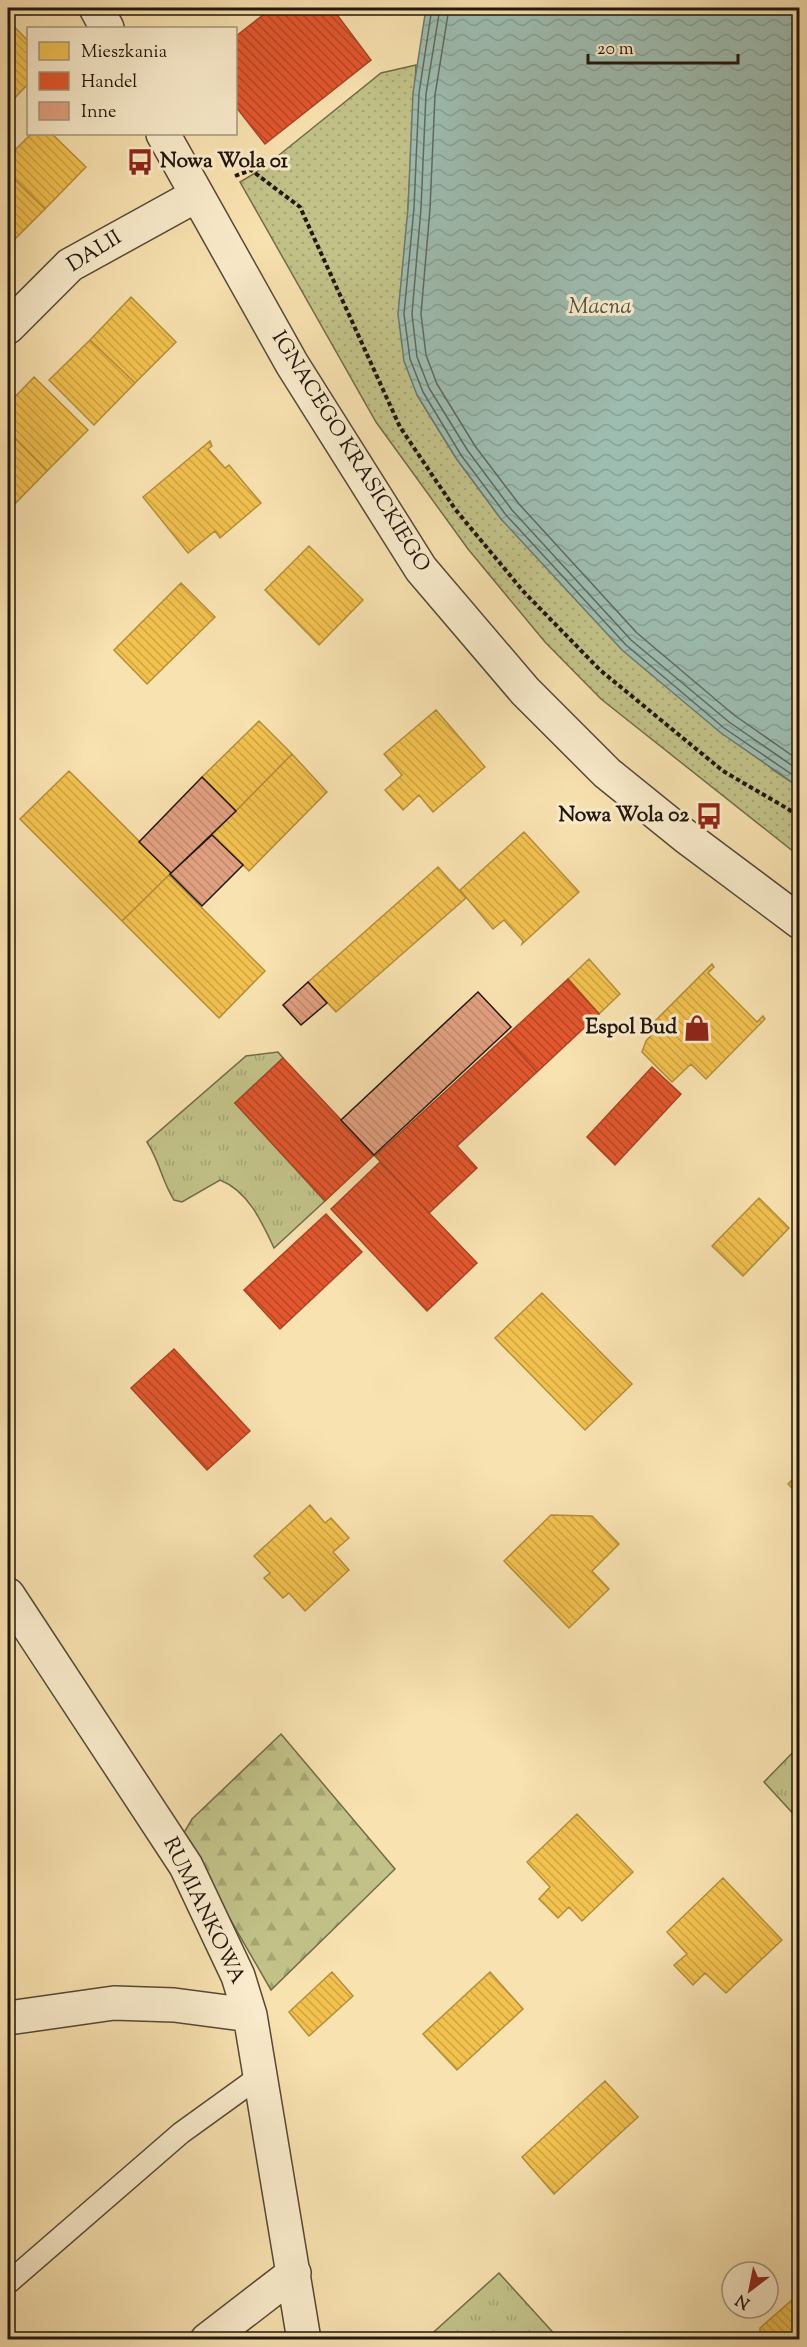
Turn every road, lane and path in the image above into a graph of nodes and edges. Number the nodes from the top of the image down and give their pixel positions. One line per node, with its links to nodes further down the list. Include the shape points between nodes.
1 (96, 8): 2 (street)
2 (106, 27)
3 (164, 135): 5 (street, IGNACEGO KRASICKIEGO)
4 (229, 179): 7 (path, via 251,170 300,207 400,427 455,509 524,591 600,670 705,757)
5 (197, 195): 6 (street, DALII, via 70,265); 8 (street, IGNACEGO KRASICKIEGO, via 291,364 352,463 421,569 481,642 607,772)
6 (8, 327)
7 (800, 816)
8 (800, 922)
9 (8, 1595): 10 (street, RUMIANKOWA, via 186,1866 238,1976)
10 (250, 2015): 11 (street, via 174,2005 114,2003); 12 (street, RUMIANKOWA)
11 (8, 2018)
12 (260, 2076): 13 (street, RUMIANKOWA); 14 (lane, via 181,2133)
13 (294, 2273): 15 (street); 16 (street, RUMIANKOWA)
14 (8, 2283)
15 (207, 2340)
16 (304, 2340)

